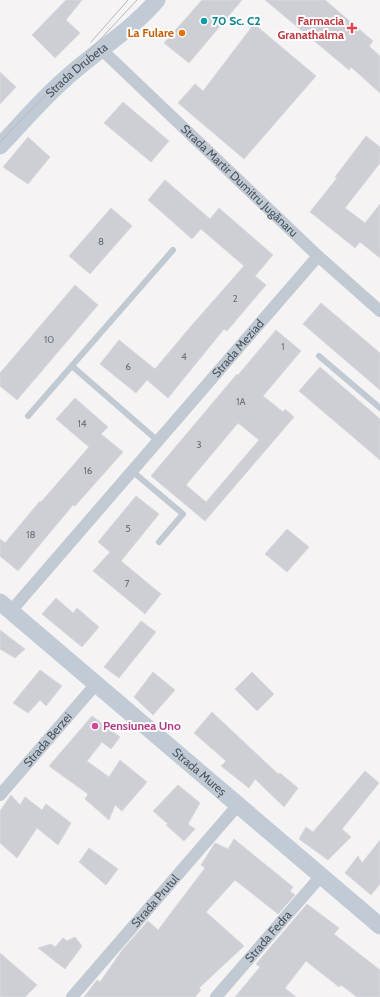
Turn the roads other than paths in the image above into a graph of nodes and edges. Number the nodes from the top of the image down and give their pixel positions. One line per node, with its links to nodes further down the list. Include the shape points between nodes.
1 (157, 0): 2 (street, Strada Drubeta, via 125,32)
2 (101, 49): 3 (street, Strada Drubeta, via 63,80); 5 (street, Strada Martir Dumitru Jugănaru)
3 (0, 146)
4 (173, 250): 8 (lane)
5 (318, 256): 6 (street, Strada Martir Dumitru Jugănaru); 11 (street, Strada Meziad)
6 (380, 310)
7 (319, 356): 9 (lane)
8 (72, 366): 10 (lane); 11 (lane)
9 (379, 406)
10 (28, 416)
11 (158, 441): 12 (street, Strada Meziad)
12 (132, 471): 13 (lane, via 183,514); 14 (street, Strada Meziad)
13 (159, 542)
14 (5, 606): 15 (street, Strada Mureș)
15 (96, 684): 16 (street, Strada Berzei); 17 (street, Strada Mureș)
16 (0, 795)
17 (238, 805): 18 (street, Strada Mureș); 20 (street, Strada Prutul)
18 (320, 877): 19 (street, Strada Mureș); 21 (street, Strada Fedra)
19 (380, 926)
20 (72, 997)
21 (216, 997)

